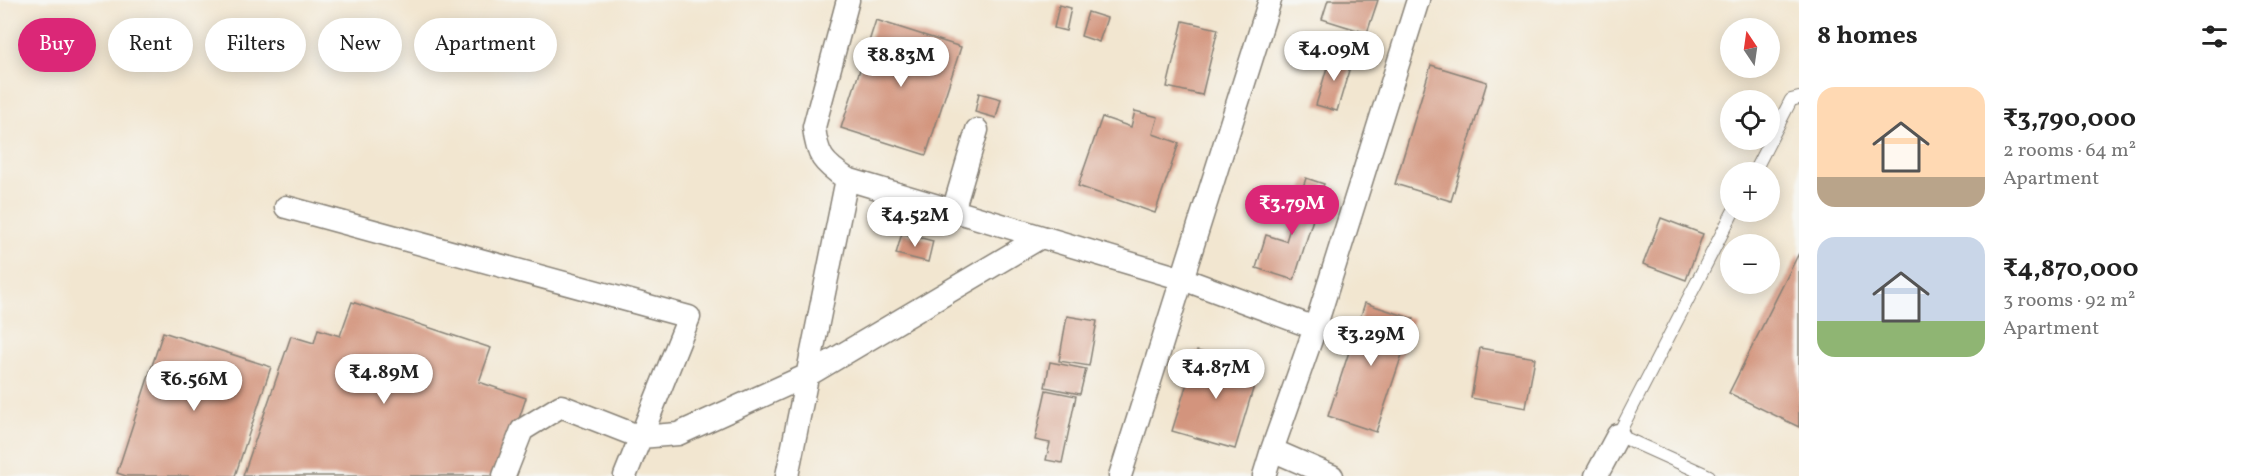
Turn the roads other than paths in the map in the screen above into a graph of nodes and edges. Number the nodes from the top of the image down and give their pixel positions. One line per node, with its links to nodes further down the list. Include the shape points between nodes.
1 (848, 0): 7 (street, via 814,127 824,164)
2 (1270, 0): 12 (street)
3 (1418, 0): 13 (street)
4 (1799, 98): 6 (lane, via 1791,100)
5 (977, 130): 9 (street)
6 (1759, 162)
7 (847, 179): 9 (street); 14 (street)
8 (286, 207): 16 (street, via 689,317)
9 (953, 211): 11 (street)
10 (1729, 222): 15 (lane)
11 (1041, 237): 12 (street); 14 (street)
12 (1183, 279): 13 (street); 21 (street)
13 (1315, 328): 17 (street)
14 (807, 375): 16 (street, via 678,434); 20 (street)
15 (1618, 435): 24 (street); 25 (lane)
16 (640, 437): 18 (street, via 561,406 522,430); 19 (street)
17 (1272, 450): 22 (street); 23 (street)
18 (504, 476)
19 (625, 476)
20 (787, 476)
21 (1120, 476)
22 (1264, 476)
23 (1332, 476)
24 (1596, 476)
25 (1708, 476)

